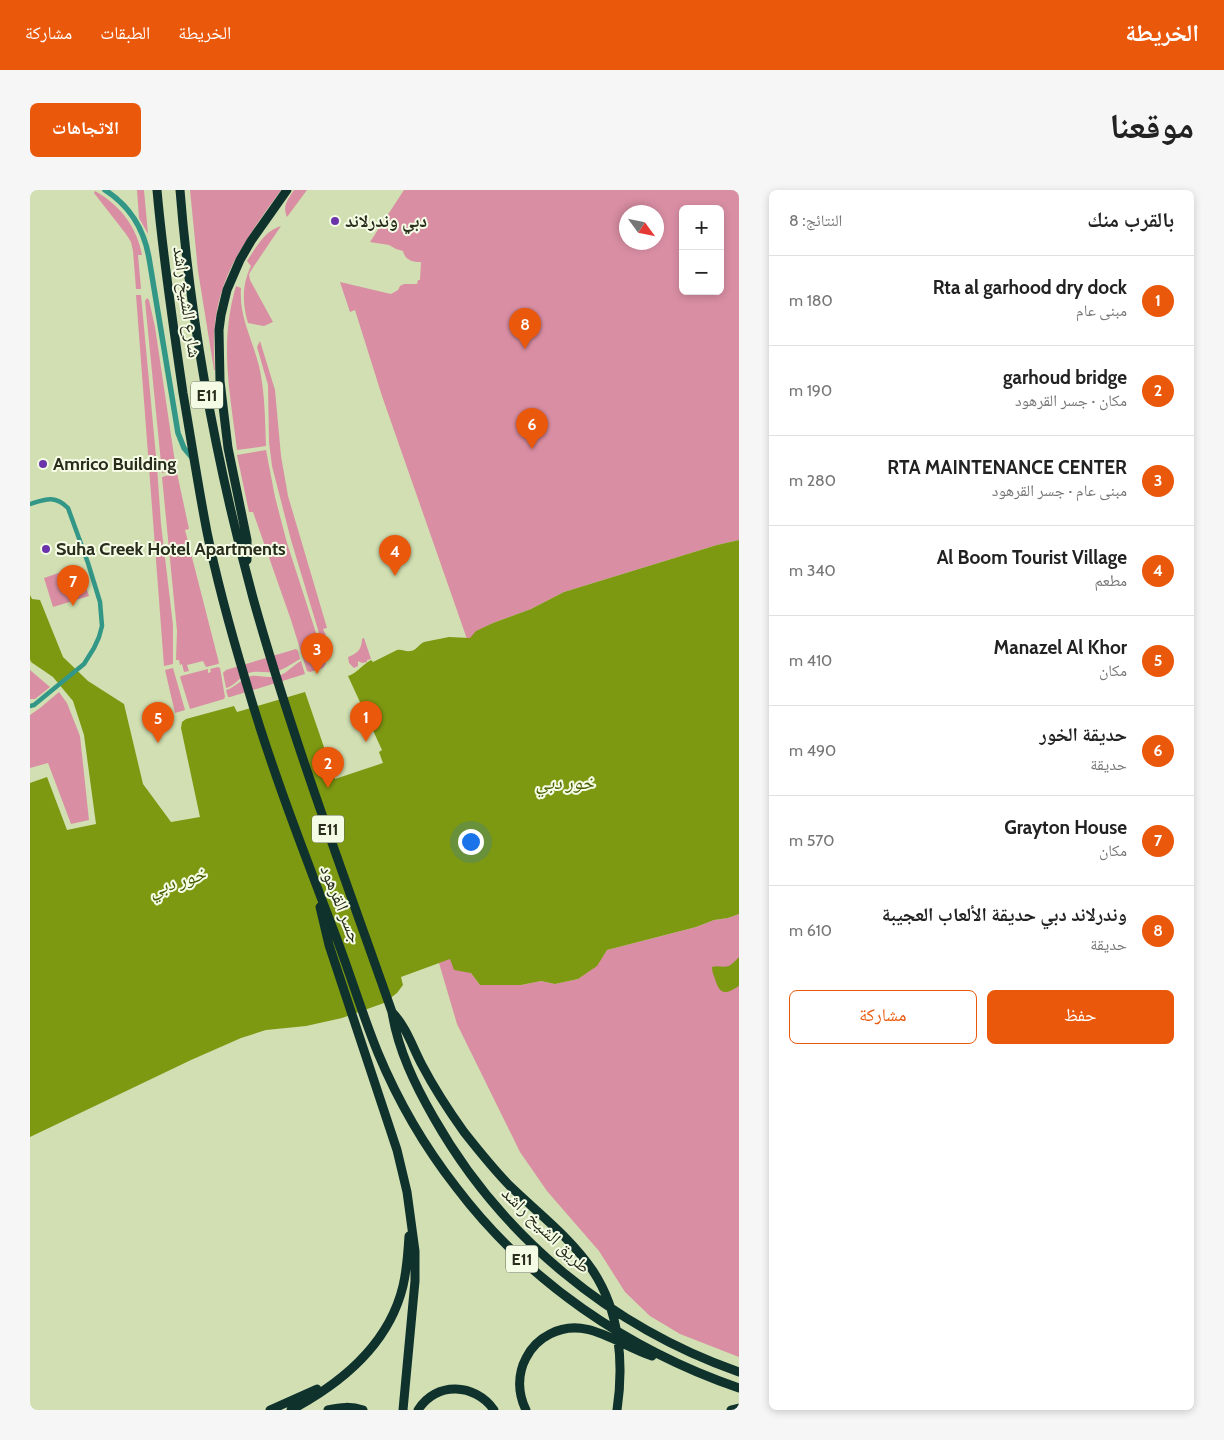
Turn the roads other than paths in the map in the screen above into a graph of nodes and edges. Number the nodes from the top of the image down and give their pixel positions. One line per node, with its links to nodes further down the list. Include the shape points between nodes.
1 (106, 190): 5 (street, via 129,211 144,238 178,433)
2 (157, 190): 5 (highway, شارع الشيخ راشد / E11, via 167,291)
3 (180, 190): 7 (highway, شارع الشيخ راشد / E11, via 189,278 209,405)
4 (287, 190): 7 (highway, via 240,260 224,300 219,330 228,448 247,540)
5 (194, 460): 9 (highway, شارع الشيخ راشد / E11, via 207,534)
6 (30, 504): 10 (street, via 48,499 68,508 100,602 102,626 84,664)
7 (246, 568): 8 (highway, شارع الشيخ راشد / E11)
8 (267, 645): 12 (highway, جسر القرهود / E11)
9 (238, 653): 11 (highway, جسر القرهود / E11, via 280,790)
10 (30, 706)
11 (319, 894): 13 (highway, جسر القرهود / E11); 14 (highway, via 329,945 401,1164)
12 (392, 1012): 16 (highway, طريق الشيخ راشد / E11, via 400,1045 429,1110 492,1204 538,1251 592,1295 635,1324 680,1348); 28 (highway, via 403,1025 428,1077 477,1149 510,1186 565,1237 594,1272 616,1329 620,1390)
13 (378, 1052): 15 (highway, طريق الشيخ راشد / E11, via 430,1152 487,1225 537,1273 576,1304 621,1334)
14 (410, 1221): 17 (highway, via 406,1268 397,1305 368,1353); 24 (highway, via 415,1281)
15 (670, 1360): 18 (highway, طريق الشيخ راشد / E11); 27 (highway, via 641,1352 590,1330 572,1328 555,1331 540,1340 524,1361 520,1387)
16 (739, 1372)
17 (340, 1378): 20 (highway); 21 (highway)
18 (739, 1388)
19 (739, 1408): 29 (highway)
20 (270, 1410)
21 (291, 1410)
22 (328, 1410): 23 (highway, via 340,1407)
23 (363, 1410)
24 (403, 1410)
25 (418, 1410): 26 (highway, via 437,1392 457,1388 480,1396)
26 (494, 1410)
27 (526, 1410)
28 (617, 1410)
29 (732, 1410)

